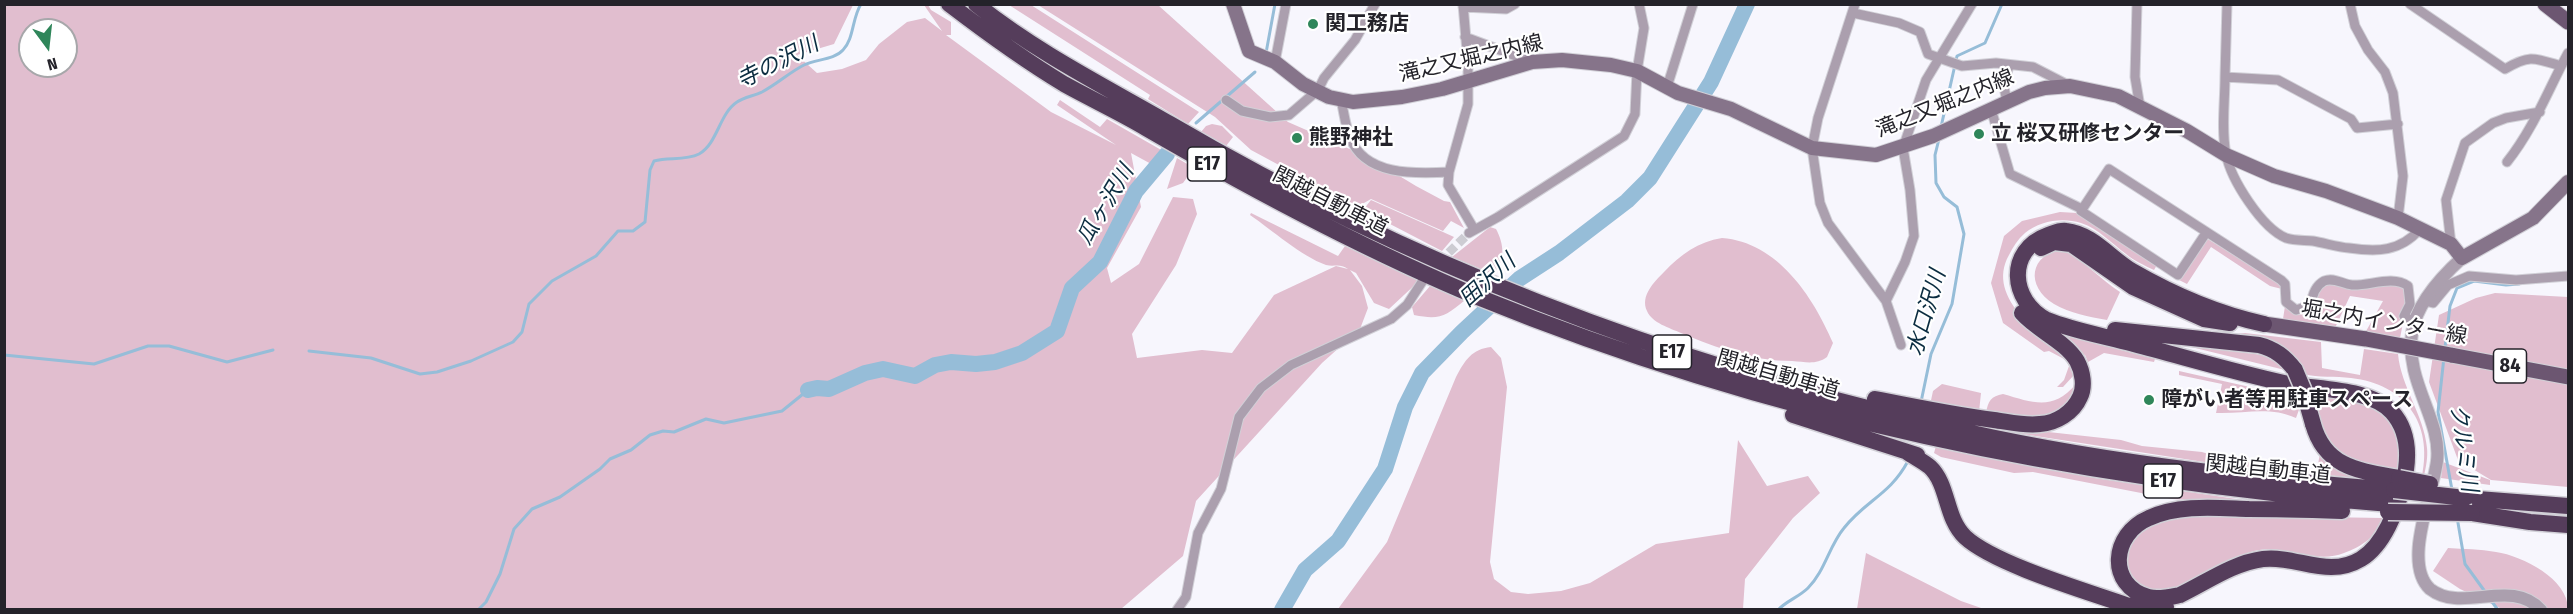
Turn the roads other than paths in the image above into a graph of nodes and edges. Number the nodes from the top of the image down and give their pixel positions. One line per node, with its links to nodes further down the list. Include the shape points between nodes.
1 (949, 4): 53 (highway, 関越自動車道 / E17, via 1061,81 1209,166 1366,246)
2 (976, 4): 53 (highway, 関越自動車道 / E17, via 1077,72 1262,176 1416,252)
3 (1233, 4): 21 (main road, 滝之又堀之内線, via 1249,51)
4 (1286, 4): 21 (street)
5 (1375, 4): 29 (street, via 1355,40)
6 (1515, 4): 15 (street, via 1506,9)
7 (1639, 4): 25 (street, via 1644,28)
8 (1693, 4): 30 (street)
9 (1972, 4): 20 (street)
10 (2137, 4): 34 (street, via 2134,77)
11 (2227, 4): 26 (street)
12 (2350, 4): 37 (street, via 2361,36 2390,81)
13 (2410, 4): 24 (street, via 2505,69 2533,57)
14 (2546, 4): 17 (main road)
15 (1463, 6): 18 (street)
16 (1854, 9): 20 (street, via 1920,32 1928,54); 38 (street)
17 (2568, 22)
18 (1465, 37): 22 (street); 27 (street)
19 (2568, 53): 24 (street)
20 (1939, 58): 23 (street, via 1962,66); 39 (street, via 1926,80)
21 (1275, 62): 29 (main road, 滝之又堀之内線, via 1303,84)
22 (1532, 62): 25 (main road, 滝之又堀之内線, via 1562,60); 27 (main road, 滝之又堀之内線)
23 (2009, 65): 28 (street, via 2033,67); 33 (street, via 2004,87)
24 (2561, 66): 36 (street)
25 (1637, 71): 30 (main road, 滝之又堀之内線); 42 (street, via 1635,114 1624,136 1471,231 1448,185)
26 (2225, 77): 37 (street, via 2278,80 2351,119 2357,128); 40 (street)
27 (1468, 81): 32 (main road, 滝之又堀之内線, via 1402,98); 42 (street, via 1468,104)
28 (2070, 86): 33 (main road, 滝之又堀之内線, via 2045,88); 34 (main road, 滝之又堀之内線, via 2118,96)
29 (1318, 90): 31 (street, via 1290,115 1270,117 1242,111); 32 (main road, 滝之又堀之内線)
30 (1672, 90): 38 (main road, 滝之又堀之内線, via 1724,107)
31 (1226, 100)
32 (1341, 100): 42 (street, via 1350,138 1372,164 1424,174)
33 (2007, 102): 35 (main road, 滝之又堀之内線)
34 (2140, 107): 40 (main road, 滝之又堀之内線)
35 (1991, 109): 39 (main road, 滝之又堀之内線); 44 (street, via 2010,174)
36 (2540, 112): 41 (street); 49 (street, via 2499,120 2465,143 2446,200)
37 (2397, 124): 45 (street, via 2403,176)
38 (1812, 148): 39 (main road, 滝之又堀之内線, via 1876,155); 54 (street, via 1820,203 1828,223)
39 (1903, 148): 54 (street, via 1914,236)
40 (2226, 155): 45 (main road, 滝之又堀之内線, via 2274,176); 46 (street, via 2245,196 2278,234 2288,239 2389,250 2407,243)
41 (2507, 162)
42 (1449, 172)
43 (2568, 182): 50 (main road, via 2533,218)
44 (2082, 209): 48 (street, via 2109,169); 48 (street, via 2178,275)
45 (2398, 218): 46 (main road, 滝之又堀之内線)
46 (2420, 229): 49 (main road, 滝之又堀之内線)
47 (2063, 230): 58 (highway, via 2084,236 2142,276 2224,314); 63 (highway, via 2043,231 2023,244 2014,255 2010,281 2015,301 2024,314 2077,362 2082,380 2080,398 2067,414 2039,424); 64 (highway, via 2036,241 2020,262 2019,289 2038,316 2285,384 2372,399 2392,412 2406,443 2407,465 2397,504 2377,544 2355,562 2330,568 2258,560 2170,597 2150,597 2131,587 2120,568 2120,545 2131,529 2150,517 2208,508)
48 (2206, 233): 57 (street, via 2281,280 2285,284 2286,302 2296,310 2311,305 2314,290 2328,280 2352,285 2395,282 2408,286 2410,304 2404,316)
49 (2451, 244): 50 (main road, 滝之又堀之内線)
50 (2462, 258): 55 (street, via 2444,273)
51 (2568, 276): 55 (street, via 2516,280 2469,276 2448,285 2433,303)
52 (1422, 282): 68 (street, via 1407,305 1391,319 1291,365 1261,388 1239,417 1221,489 1198,533 1186,597)
53 (1485, 291): 56 (highway, 関越自動車道 / E17)
54 (1886, 301): 60 (street)
55 (2425, 301): 57 (street)
56 (1541, 312): 62 (highway, 関越自動車道 / E17, via 1701,377); 62 (highway, 関越自動車道 / E17, via 1800,391 1837,392)
57 (2414, 322): 69 (street, via 2413,370 2437,449 2421,536 2421,576 2442,597 2458,601 2515,595)
58 (2264, 324): 59 (highway, via 2217,322 2192,314 2133,287 2071,244 2054,242 2038,250 2027,271 2032,296 2050,312); 61 (main road, 堀之内インター線 / 84, bridge)
59 (2101, 327): 62 (highway, via 2267,371 2373,389 2391,399 2401,409 2416,449 2406,503 2382,553 2346,574 2321,576 2278,567 2253,569 2178,605 2140,608 2007,560 1965,538 1955,524 1931,463 1907,452); 64 (highway, bridge, via 2269,347 2295,370 2315,435 2329,455)
60 (1901, 345)
61 (2568, 376)
62 (1888, 422): 63 (highway); 63 (highway, 関越自動車道 / E17)
63 (1944, 427): 64 (highway, 関越自動車道 / E17, via 2166,466)
64 (2393, 496): 65 (highway, bridge); 65 (highway, 関越自動車道 / E17, bridge)
65 (2468, 501): 66 (highway, via 2508,497); 67 (highway, 関越自動車道 / E17, via 2530,522)
66 (2568, 504)
67 (2568, 525)
68 (1177, 609)
69 (2541, 609)

